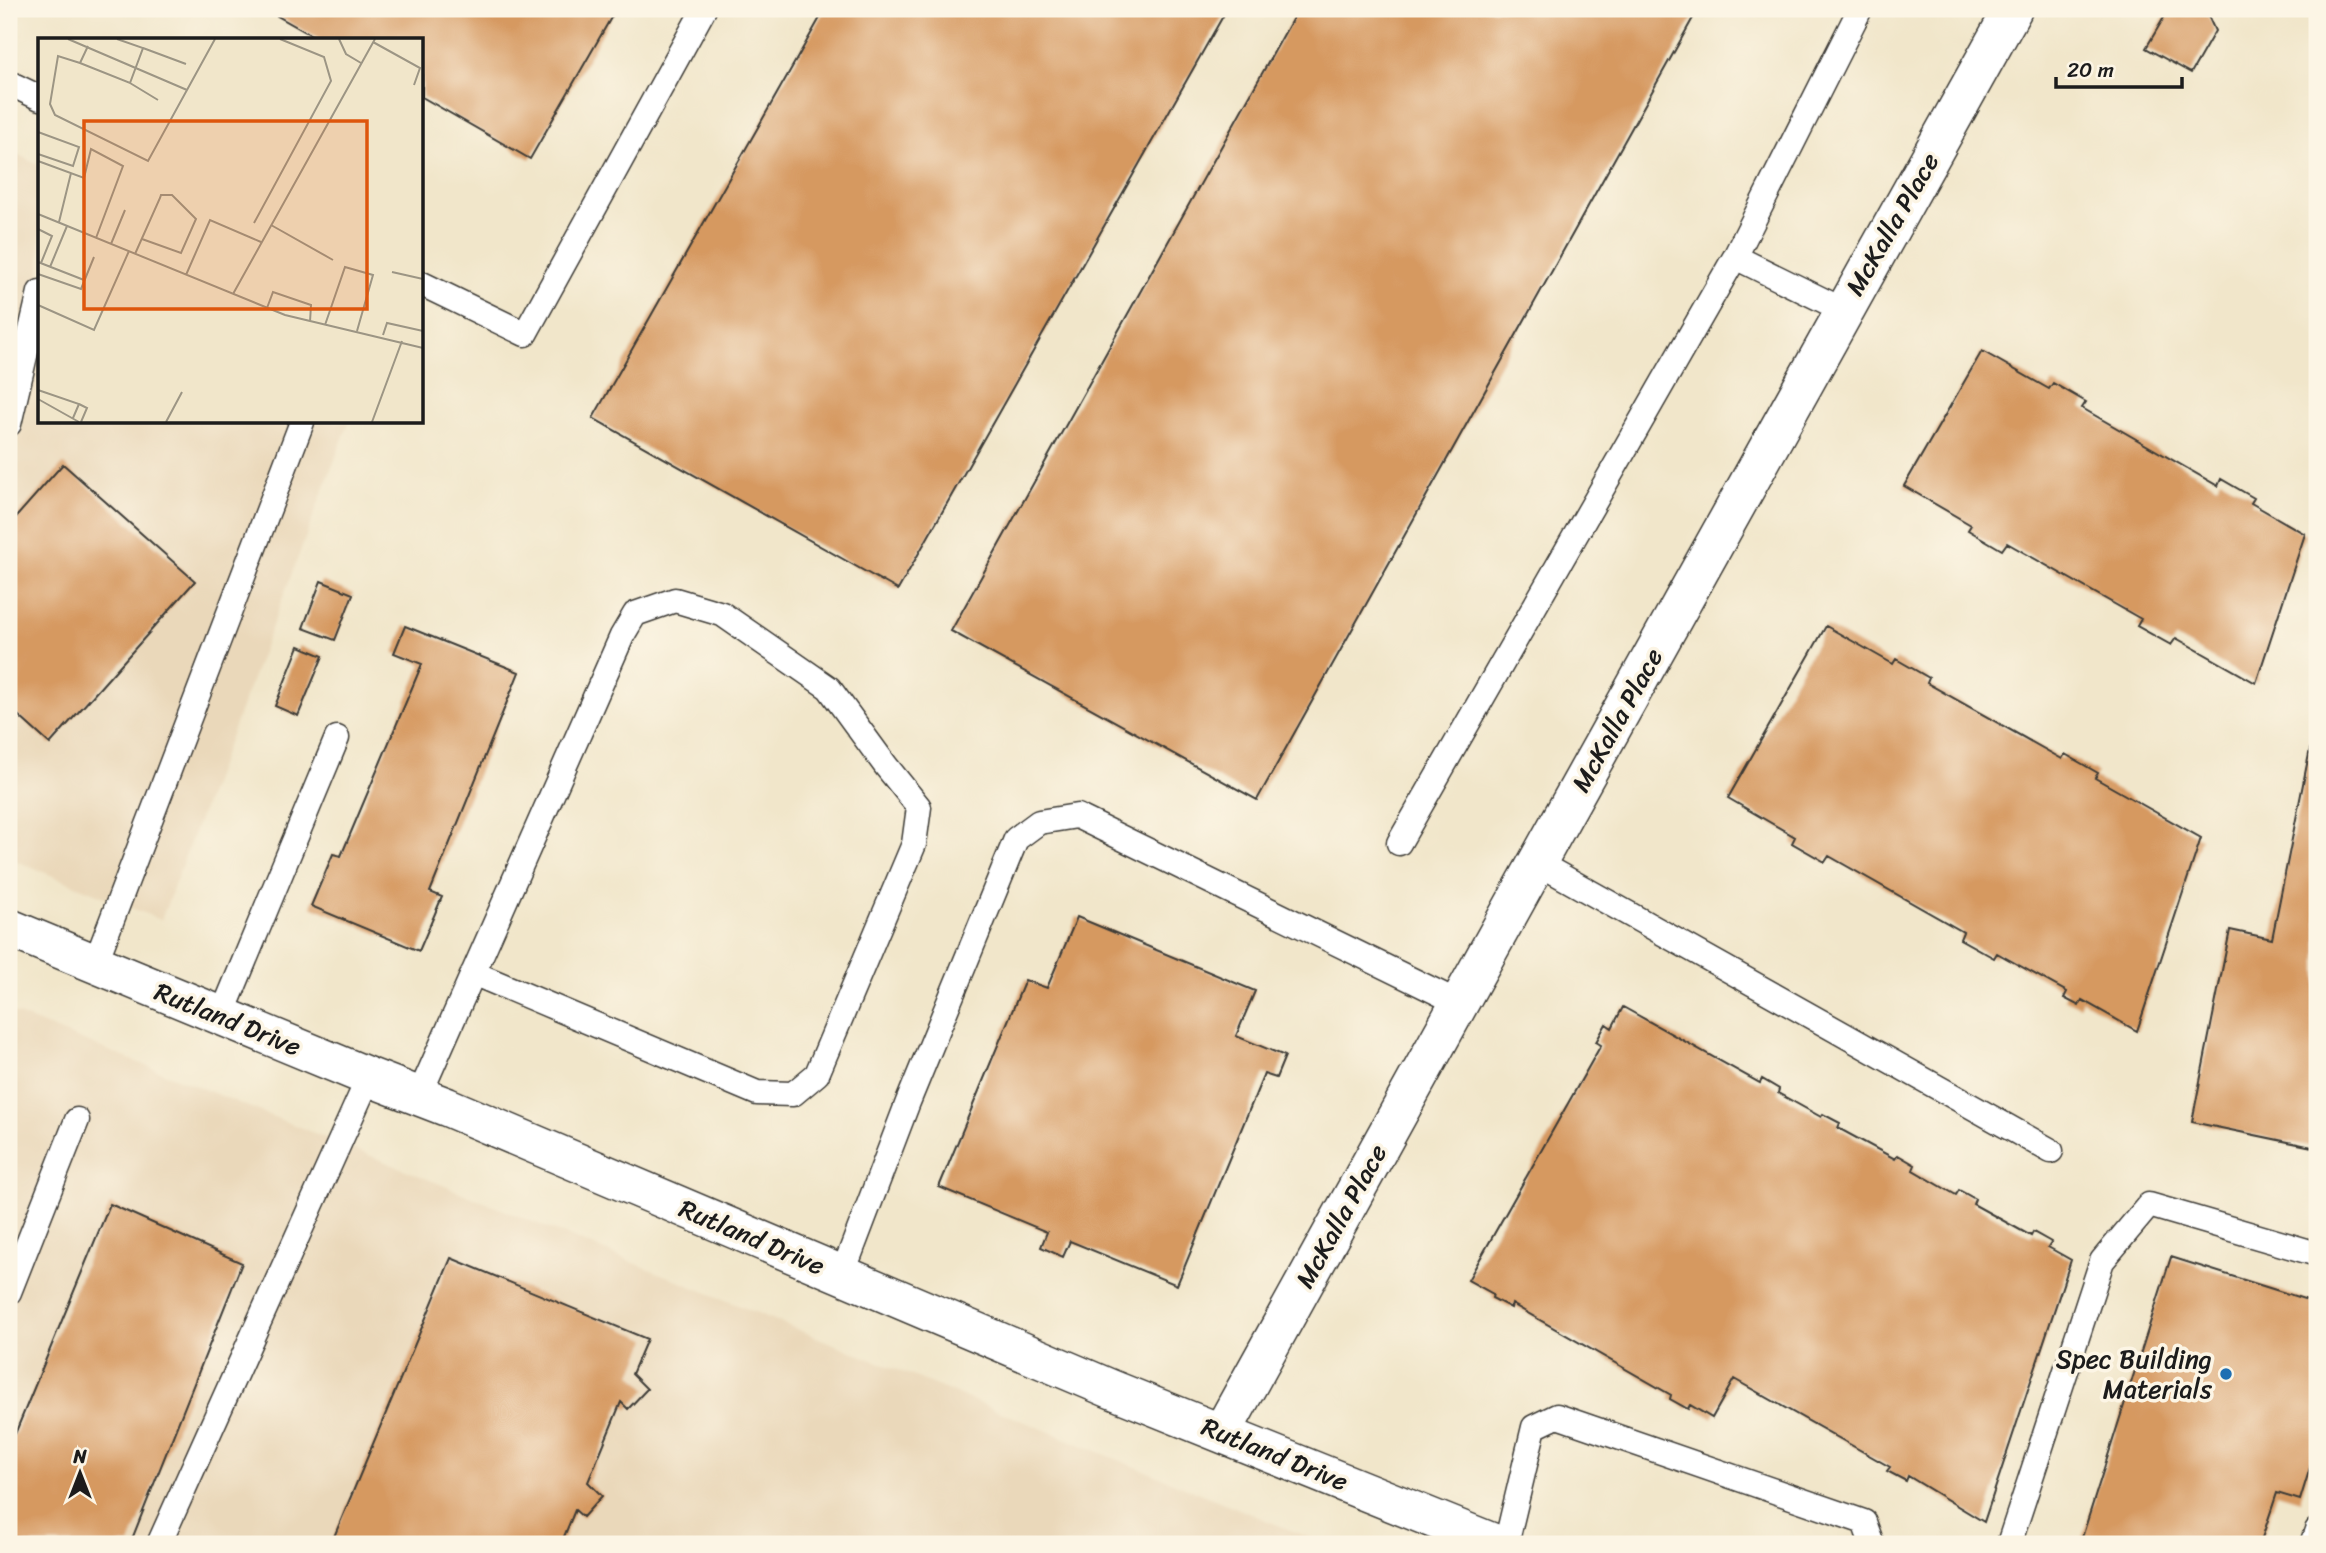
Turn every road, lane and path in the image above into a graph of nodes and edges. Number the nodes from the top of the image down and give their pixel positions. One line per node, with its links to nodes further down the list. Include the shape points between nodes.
1 (704, 9): 7 (lane, via 526,334)
2 (1860, 9): 6 (lane)
3 (2013, 9): 9 (street, McKalla Place)
4 (9, 83): 5 (lane)
5 (38, 97)
6 (1735, 257): 9 (lane); 13 (lane)
7 (424, 285)
8 (38, 301): 10 (lane)
9 (1843, 310): 14 (street, McKalla Place)
10 (9, 424)
11 (301, 424): 16 (lane)
12 (337, 738): 19 (lane)
13 (1399, 843)
14 (1538, 863): 18 (street, McKalla Place); 23 (lane)
15 (9, 928): 16 (street, Rutland Drive)
16 (94, 964): 19 (street, Rutland Drive)
17 (473, 973): 17 (lane, via 757,1093 793,1094 817,1074 914,844 919,807 829,688 722,614 675,600 635,614); 21 (lane)
18 (1459, 1003): 25 (lane, via 1077,816 1039,822 1016,839); 27 (street, McKalla Place)
19 (221, 1017): 20 (street, Rutland Drive)
20 (369, 1077): 21 (street, Rutland Drive); 29 (lane)
21 (419, 1096): 25 (street, Rutland Drive)
22 (78, 1120): 26 (lane)
23 (2051, 1151)
24 (2317, 1254): 33 (lane, via 2149,1205 2102,1261)
25 (842, 1275): 27 (street, Rutland Drive)
26 (9, 1292)
27 (1222, 1432): 30 (street, Rutland Drive)
28 (2317, 1530): 34 (lane)
29 (159, 1544)
30 (1496, 1544)
31 (1506, 1544): 32 (lane, via 1534,1427 1558,1416 1864,1522)
32 (1872, 1544)
33 (2009, 1544)
34 (2312, 1544)

